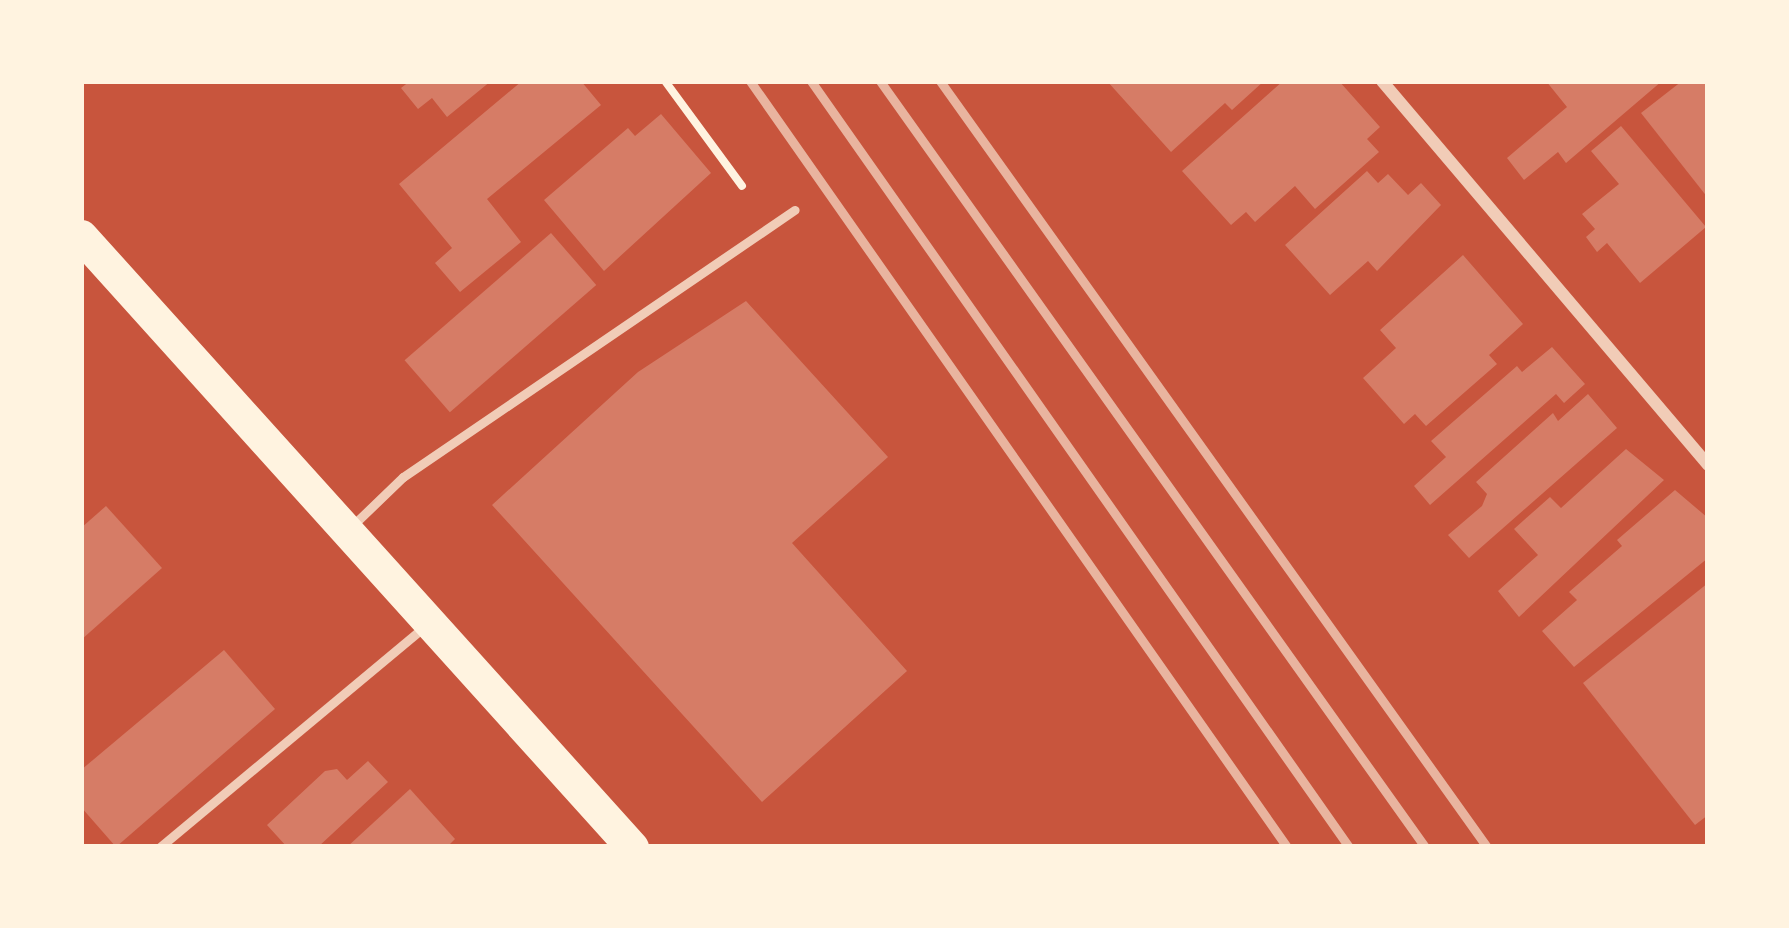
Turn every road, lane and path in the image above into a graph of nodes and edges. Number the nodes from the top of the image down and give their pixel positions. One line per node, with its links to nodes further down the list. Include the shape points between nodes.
1 (1382, 81): 4 (street)
2 (795, 210): 5 (lane, via 403,477)
3 (81, 236): 5 (highway)
4 (1708, 464)
5 (349, 529): 6 (highway)
6 (432, 620): 7 (lane); 8 (highway)
7 (160, 847)
8 (632, 847)

